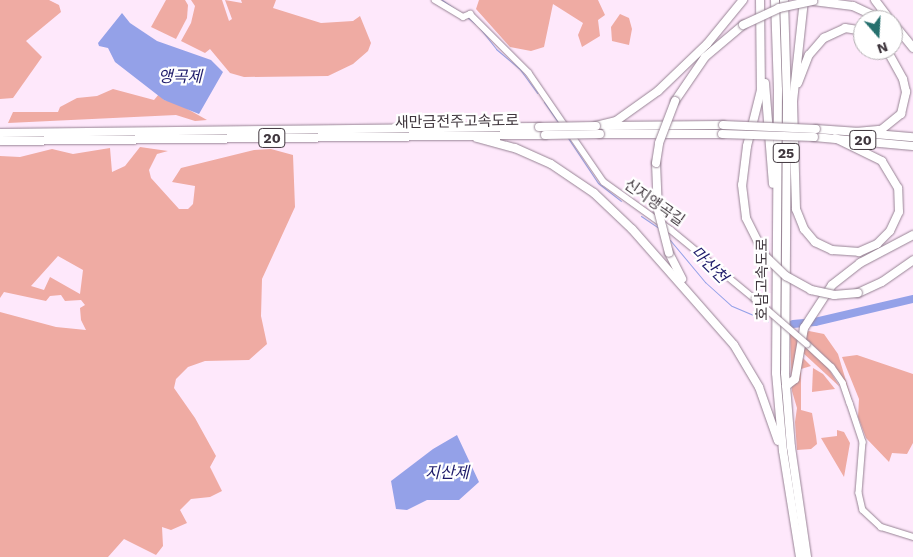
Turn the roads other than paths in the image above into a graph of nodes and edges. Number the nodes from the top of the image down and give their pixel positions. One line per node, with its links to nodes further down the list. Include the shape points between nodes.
1 (435, 0): 32 (street, 신지앵곡길, bridge, via 463,17 470,14 529,73 604,182 672,230 755,299)
2 (743, 0): 16 (highway, via 707,44 658,92 616,121)
3 (760, 0): 14 (highway)
4 (775, 0): 27 (highway, 호남고속도로 / 25)
5 (784, 0): 29 (highway, 호남고속도로 / 25)
6 (804, 0): 15 (highway)
7 (874, 0): 9 (highway)
8 (862, 10): 31 (highway, bridge, via 853,6 813,2 768,12 743,25 705,57 675,101 659,143 656,163 658,210 669,253)
9 (882, 10)
10 (853, 29): 15 (highway, via 845,28 817,44 804,66)
11 (903, 35): 12 (highway)
12 (913, 48)
13 (893, 60): 19 (highway, via 906,92 901,114 881,130)
14 (764, 61): 27 (highway); 30 (highway, bridge, via 742,185 750,231 765,256 786,276 812,290 834,295 858,293 882,282)
15 (793, 102): 26 (highway)
16 (596, 126): 17 (highway, 새만금전주고속도로 / 20); 18 (highway, 새만금전주고속도로 / 20, bridge)
17 (722, 130): 20 (highway, 새만금전주고속도로 / 20, bridge); 21 (highway, 새만금전주고속도로 / 20, bridge)
18 (0, 132)
19 (856, 132): 20 (highway, 새만금전주고속도로 / 20); 22 (highway, 새만금전주고속도로 / 20)
20 (815, 133): 23 (highway, 새만금전주고속도로 / 20)
21 (466, 136): 24 (highway, 새만금전주고속도로 / 20); 31 (highway, via 515,148 570,176 612,209)
22 (913, 137)
23 (835, 138): 25 (highway, 새만금전주고속도로 / 20); 26 (highway, via 867,151 891,171 900,205 890,231 877,244 859,252 827,248 804,229)
24 (0, 141)
25 (913, 146)
26 (793, 191): 29 (highway)
27 (777, 230): 34 (highway, 호남고속도로 / 25, via 776,373)
28 (913, 235): 32 (highway, via 845,273 812,310)
29 (785, 245): 33 (highway, 호남고속도로 / 25)
30 (913, 260)
31 (693, 295): 34 (highway, via 744,360 764,400)
32 (803, 345): 33 (highway, via 795,378); 35 (street, 신지앵곡길, via 832,367 843,383 863,442 859,493 863,510 881,527)
33 (786, 386): 37 (highway, 호남고속도로 / 25, via 791,447)
34 (783, 451): 36 (highway, 호남고속도로 / 25)
35 (913, 537)
36 (800, 557)
37 (808, 557)

